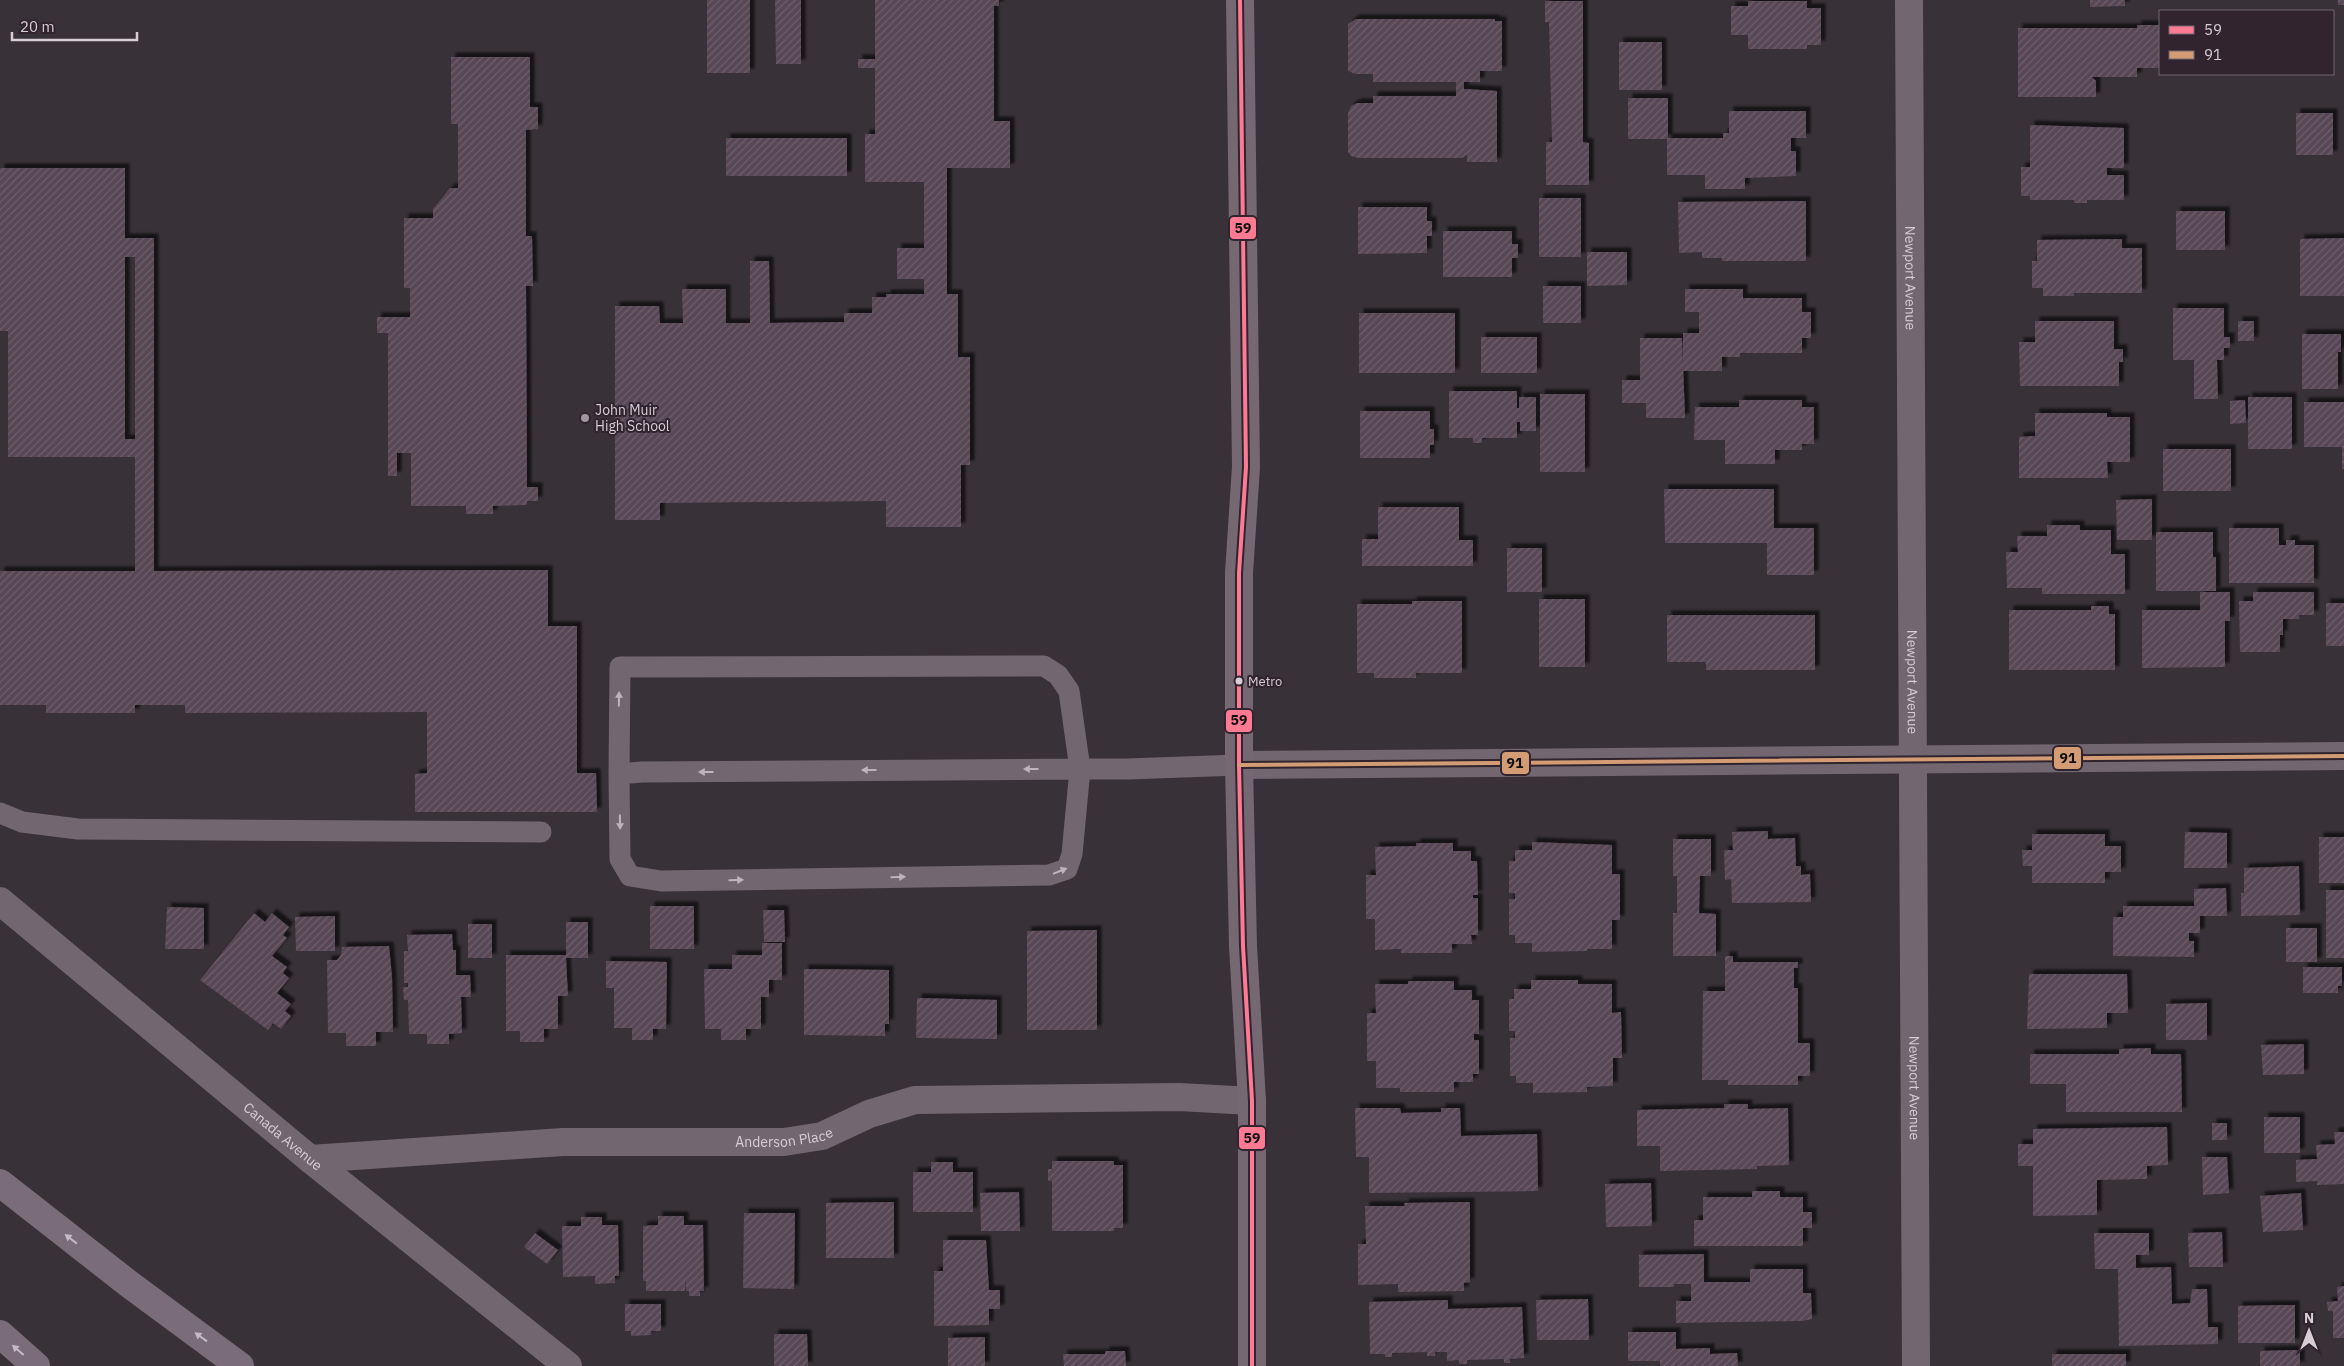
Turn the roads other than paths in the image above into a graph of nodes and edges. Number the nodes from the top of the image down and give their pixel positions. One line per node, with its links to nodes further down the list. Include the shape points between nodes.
1 (1240, 0): 5 (main road, via 1246,467 1239,573)
2 (1909, 0): 4 (street, Newport Avenue)
3 (2344, 756): 4 (street)
4 (1913, 760): 5 (street); 19 (street, Newport Avenue)
5 (1239, 765): 6 (lane); 11 (main road, via 1243,946)
6 (1080, 769): 7 (lane, one-way to 7); 7 (lane, one-way to 6, via 620,859 630,876 661,881 1049,875 1067,869 1072,854); 7 (lane, one-way to 6, via 620,667 1044,666 1058,676 1069,691)
7 (619, 774)
8 (0, 813): 9 (lane, via 22,822 78,829)
9 (541, 832)
10 (0, 901): 12 (street, Canada Avenue)
11 (1252, 1101): 12 (street, Anderson Place, via 1180,1097 915,1100 869,1114 822,1136 784,1142 563,1142); 18 (main road)
12 (310, 1159): 17 (street, Canada Avenue)
13 (0, 1183): 16 (highway, one-way to 13)
14 (0, 1334): 15 (highway, one-way to 14)
15 (36, 1366)
16 (240, 1366)
17 (568, 1366)
18 (1252, 1366)
19 (1916, 1366)

